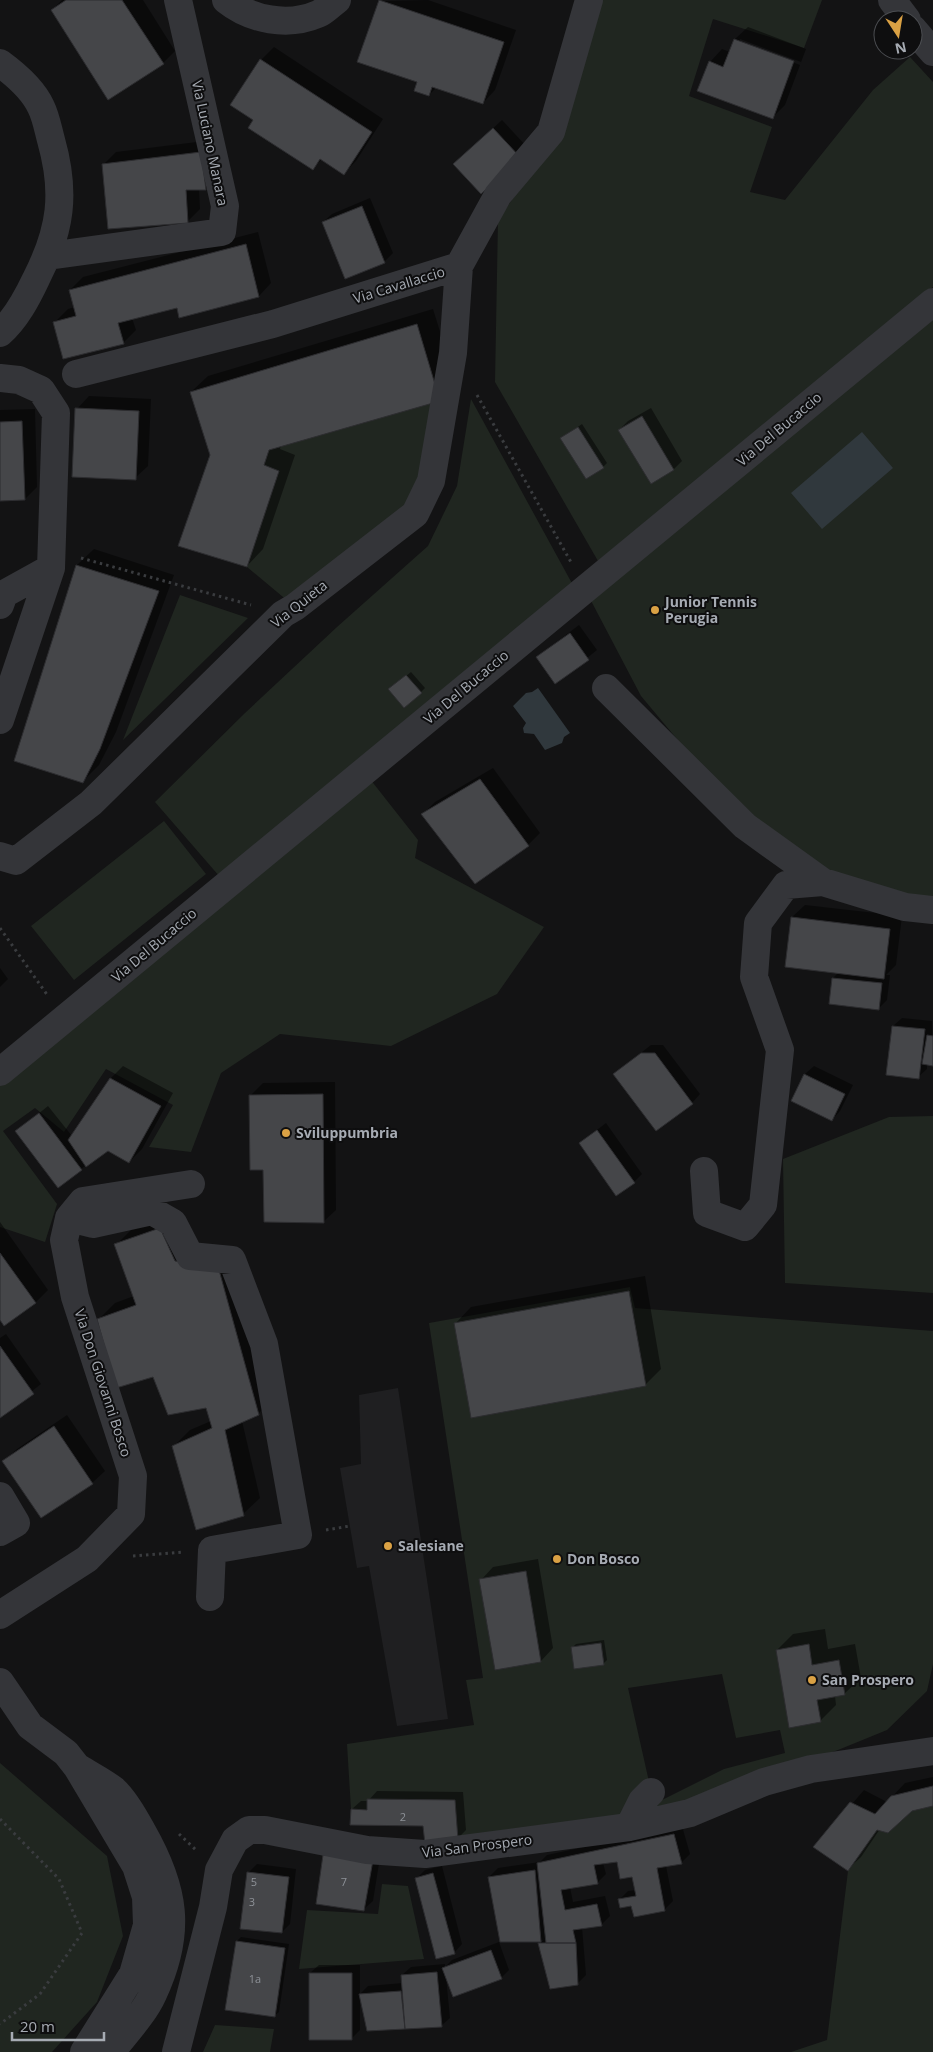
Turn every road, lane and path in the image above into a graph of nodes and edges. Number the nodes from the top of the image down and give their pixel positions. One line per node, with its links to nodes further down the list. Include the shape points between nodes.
1 (178, 0): 8 (street, Via Luciano Manara, via 225,206 222,232)
2 (226, 0): 3 (street, via 239,11 285,22 319,14)
3 (337, 0)
4 (589, 0): 9 (street, Via Cavallaccio, via 551,132 498,195)
5 (923, 40): 6 (street)
6 (933, 52)
7 (0, 63): 8 (street, via 19,77 41,106 56,156 61,191 57,226)
8 (48, 256): 11 (street, via 26,301)
9 (459, 266): 12 (street, Via Quieta); 13 (street, Via Cavallaccio, via 273,324)
10 (933, 302): 16 (street, Via Del Bucaccio)
11 (0, 333)
12 (453, 353): 16 (path); 18 (street, Via Quieta, via 431,481 415,514)
13 (76, 374)
14 (0, 378): 15 (street, via 19,380 42,390 56,413)
15 (51, 559): 17 (street, via 4,594); 18 (path); 20 (street)
16 (586, 588): 25 (street, Via Del Bucaccio)
17 (0, 605)
18 (283, 614): 21 (street, Via Quieta, via 91,804 16,861)
19 (606, 688): 22 (street, via 745,826)
20 (0, 720)
21 (0, 856)
22 (823, 882): 23 (street, via 905,907); 27 (street, via 786,885 758,923 754,977 780,1050 763,1205 745,1227 707,1213)
23 (933, 910)
24 (0, 928): 25 (path)
25 (64, 1019): 26 (street, Via Del Bucaccio)
26 (0, 1072)
27 (704, 1171)
28 (191, 1184): 29 (street, via 83,1201)
29 (69, 1218): 32 (street, via 92,1224 152,1211 173,1223 190,1256 232,1260 264,1344 298,1535); 33 (street, Via Don Giovanni Bosco, via 64,1240 75,1297 134,1476 131,1514)
30 (0, 1496): 31 (street, via 16,1523)
31 (0, 1532)
32 (212, 1550): 33 (path); 34 (street)
33 (87, 1559): 35 (street, Via Don Giovanni Bosco)
34 (210, 1597)
35 (0, 1615)
36 (0, 1682): 38 (street)
37 (0, 1719): 38 (street)
38 (30, 1726): 40 (street, via 66,1752)
39 (933, 1751): 43 (street, Via San Prospero, via 811,1769 764,1782 690,1813)
40 (77, 1767): 45 (street, via 136,1866 146,1897 147,1925 133,1974); 46 (street, via 115,1791 135,1818 157,1857 168,1890 172,1924 167,1960 152,1996)
41 (651, 1792): 43 (street, via 642,1801)
42 (0, 1819): 44 (path, via 59,1879 82,1933 40,1994)
43 (629, 1827): 47 (street, Via San Prospero, via 425,1854 367,1850 265,1830 249,1830 235,1840 219,1870 213,1907)
44 (0, 2024)
45 (84, 2052)
46 (111, 2052)
47 (176, 2052)

